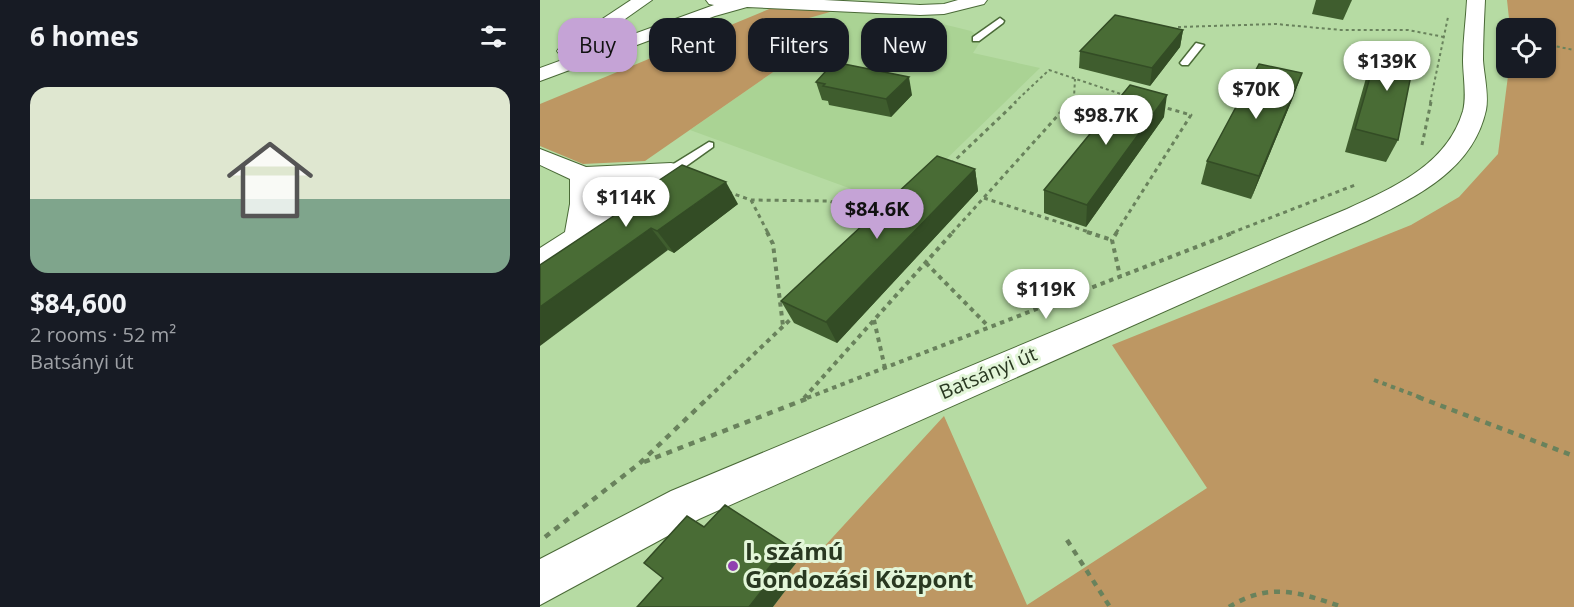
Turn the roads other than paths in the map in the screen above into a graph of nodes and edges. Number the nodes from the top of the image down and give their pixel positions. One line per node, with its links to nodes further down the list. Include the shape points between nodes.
1 (643, 0): 10 (street)
2 (715, 0): 3 (street)
3 (749, 2): 4 (street, via 920,10); 11 (street, via 709,12)
4 (969, 3)
5 (1463, 5): 18 (street, Batsányi út, via 1473,58 1474,109 1462,140 1443,165 1409,190 685,505)
6 (1000, 21): 7 (lane)
7 (976, 39)
8 (1199, 45): 9 (lane)
9 (1185, 63)
10 (540, 66)
11 (540, 75)
12 (710, 145): 14 (lane)
13 (540, 156): 15 (street)
14 (671, 171): 15 (street); 16 (street)
15 (583, 175): 16 (street)
16 (578, 236): 17 (street)
17 (540, 263)
18 (540, 583)

